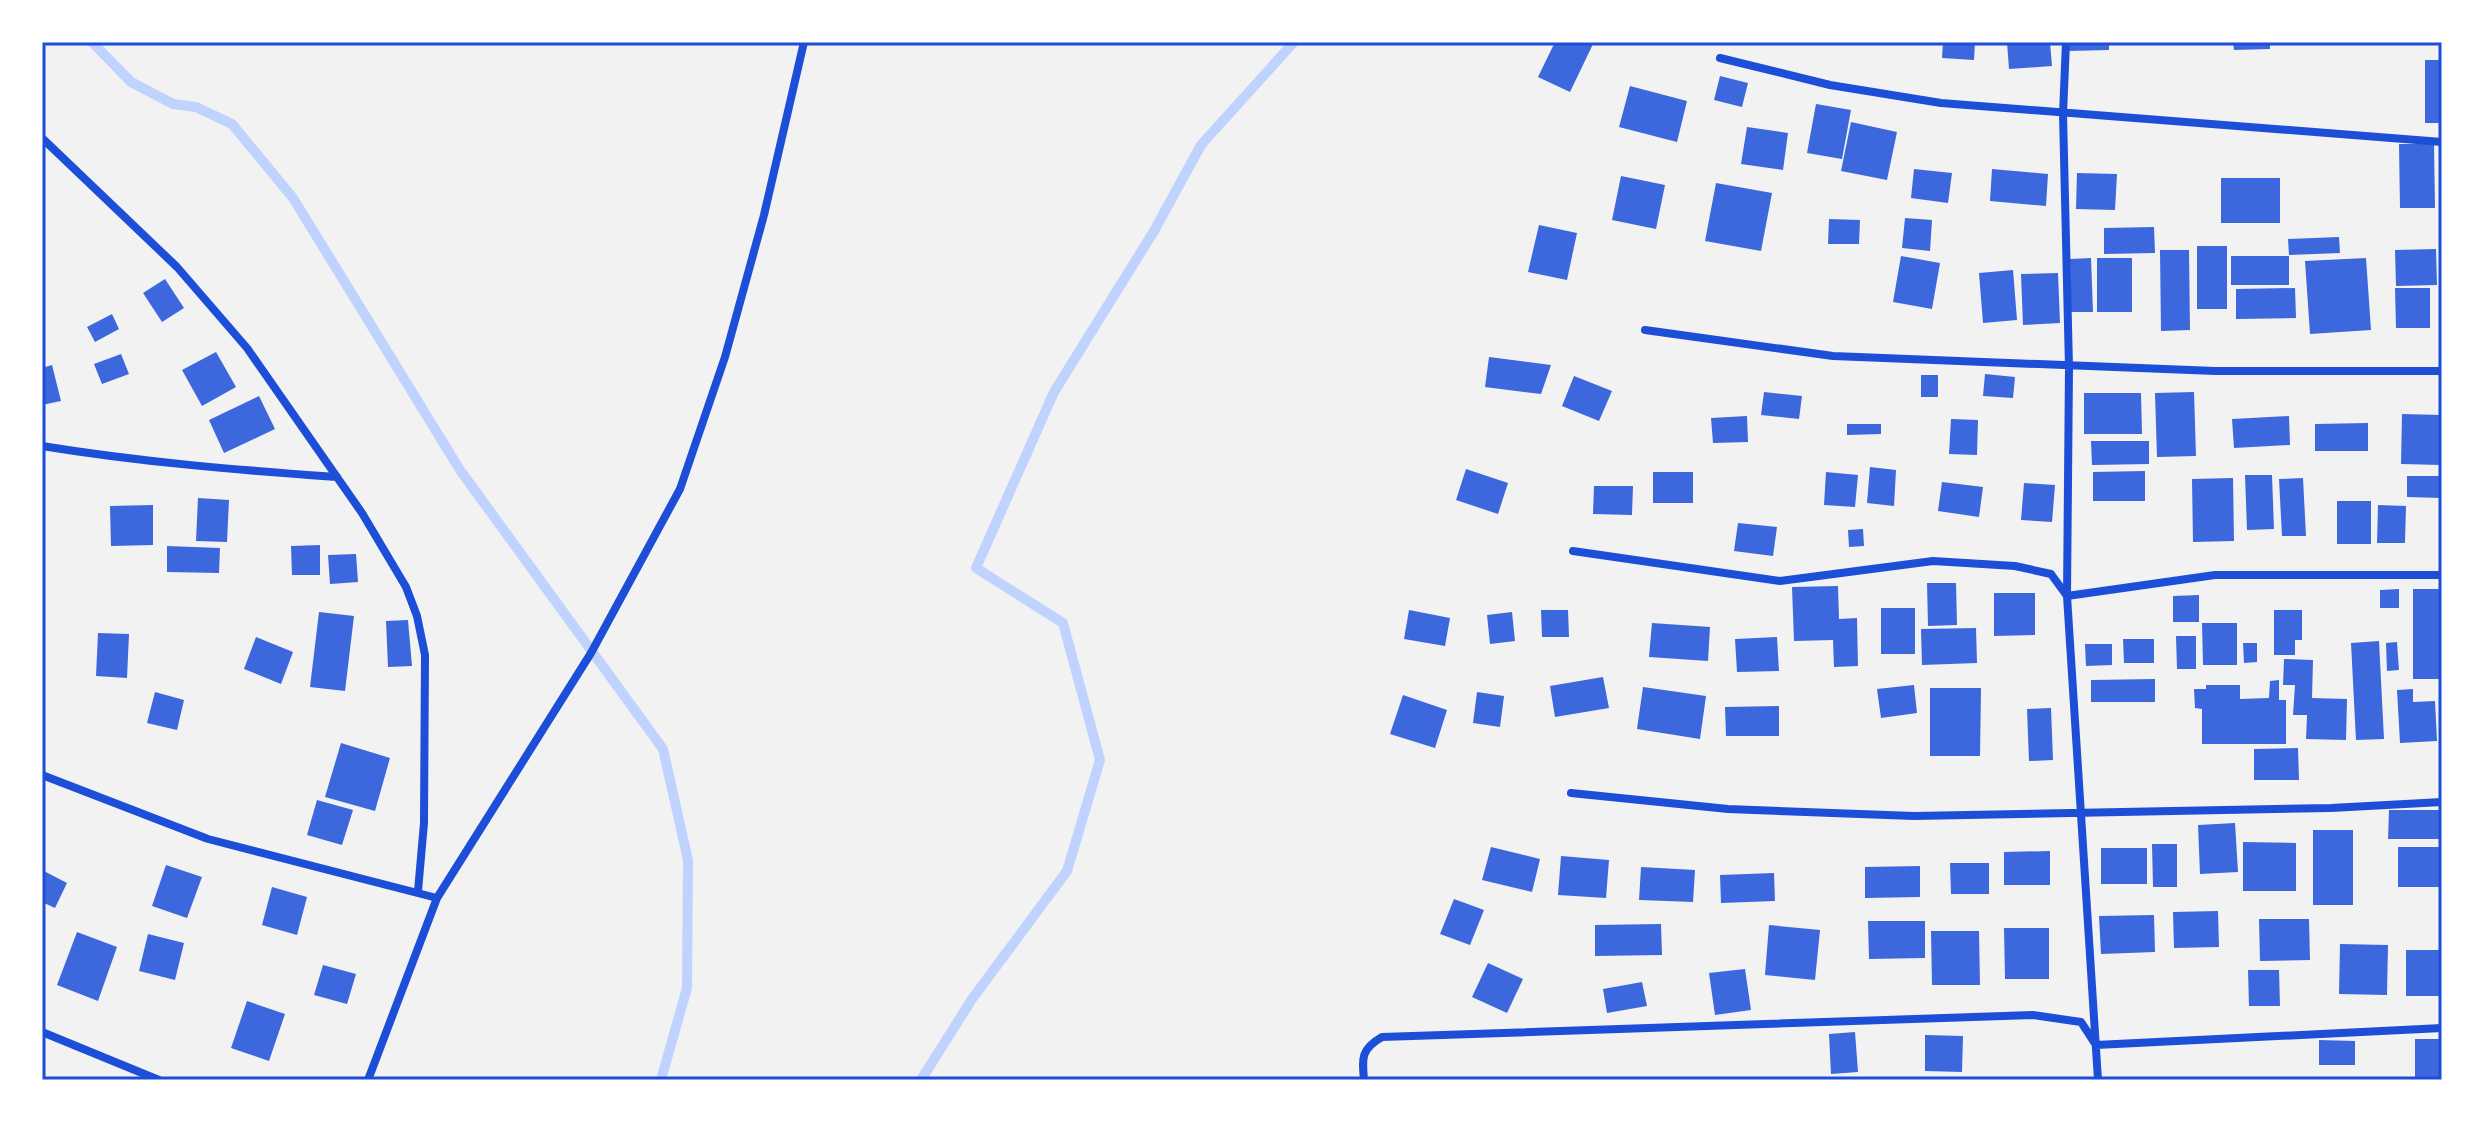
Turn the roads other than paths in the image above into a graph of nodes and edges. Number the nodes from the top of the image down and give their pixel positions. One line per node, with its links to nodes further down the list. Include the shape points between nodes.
1 (804, 42): 20 (street, via 725,357 680,489 591,653)
2 (2066, 42): 4 (street)
3 (1720, 58): 4 (street, via 1830,85)
4 (2063, 114): 6 (street); 8 (street)
5 (42, 138): 11 (street, via 177,267 247,348)
6 (2442, 142)
7 (1645, 330): 8 (street, via 1833,356)
8 (2069, 367): 9 (street); 14 (street)
9 (2442, 371)
10 (42, 446): 11 (street, via 232,470)
11 (337, 477): 19 (street, via 406,587 425,655)
12 (1573, 551): 14 (street, via 1780,581 1933,561 2015,566 2051,574)
13 (2442, 575): 14 (street, via 2215,575)
14 (2067, 596): 18 (street)
15 (42, 775): 19 (street, via 208,839)
16 (1571, 793): 18 (street, via 1728,809 1914,816)
17 (2442, 802): 18 (street)
18 (2082, 814): 23 (street)
19 (418, 891): 20 (street)
20 (437, 898): 25 (street)
21 (2442, 1028): 23 (street)
22 (42, 1032): 24 (street)
23 (2096, 1045): 26 (street, via 2081,1022 2033,1015 1382,1037 1365,1053); 27 (street)
24 (159, 1080)
25 (368, 1080)
26 (1364, 1080)
27 (2098, 1080)

